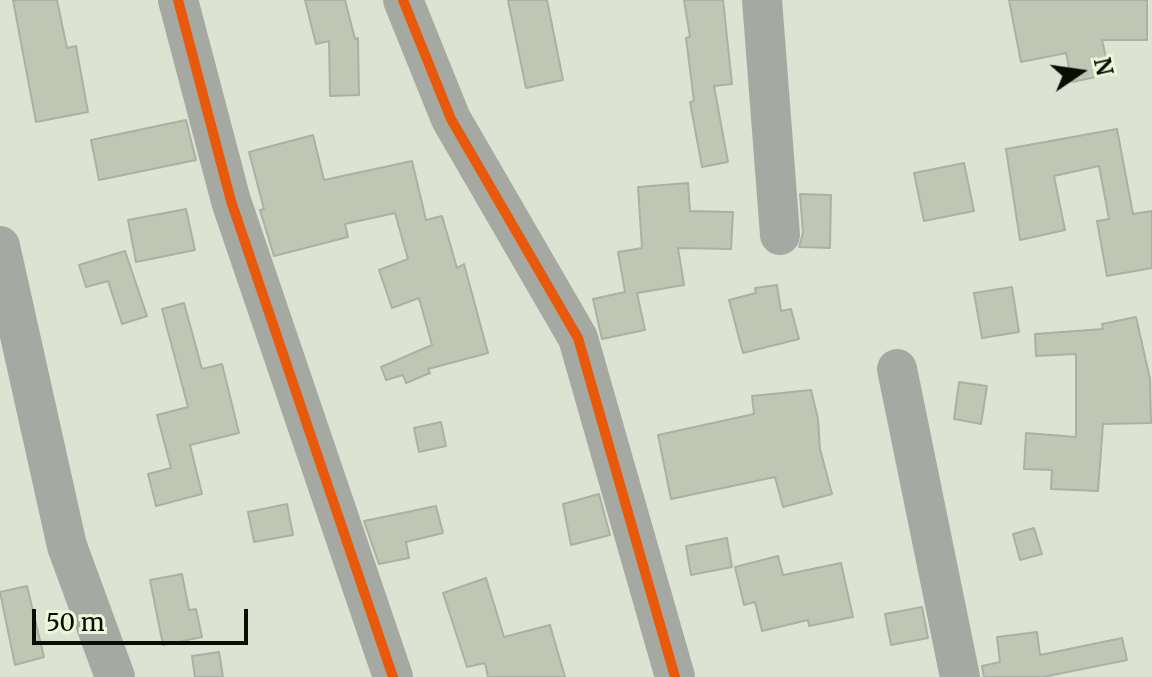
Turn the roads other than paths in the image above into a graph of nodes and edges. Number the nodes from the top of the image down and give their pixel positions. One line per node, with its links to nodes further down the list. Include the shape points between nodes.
1 (178, 0): 8 (street, via 231,201)
2 (403, 0): 9 (street, via 451,119 578,338)
3 (762, 0): 4 (street)
4 (780, 235)
5 (0, 246): 7 (street, via 67,546)
6 (897, 369): 10 (street)
7 (115, 677)
8 (393, 677)
9 (675, 677)
10 (960, 677)

